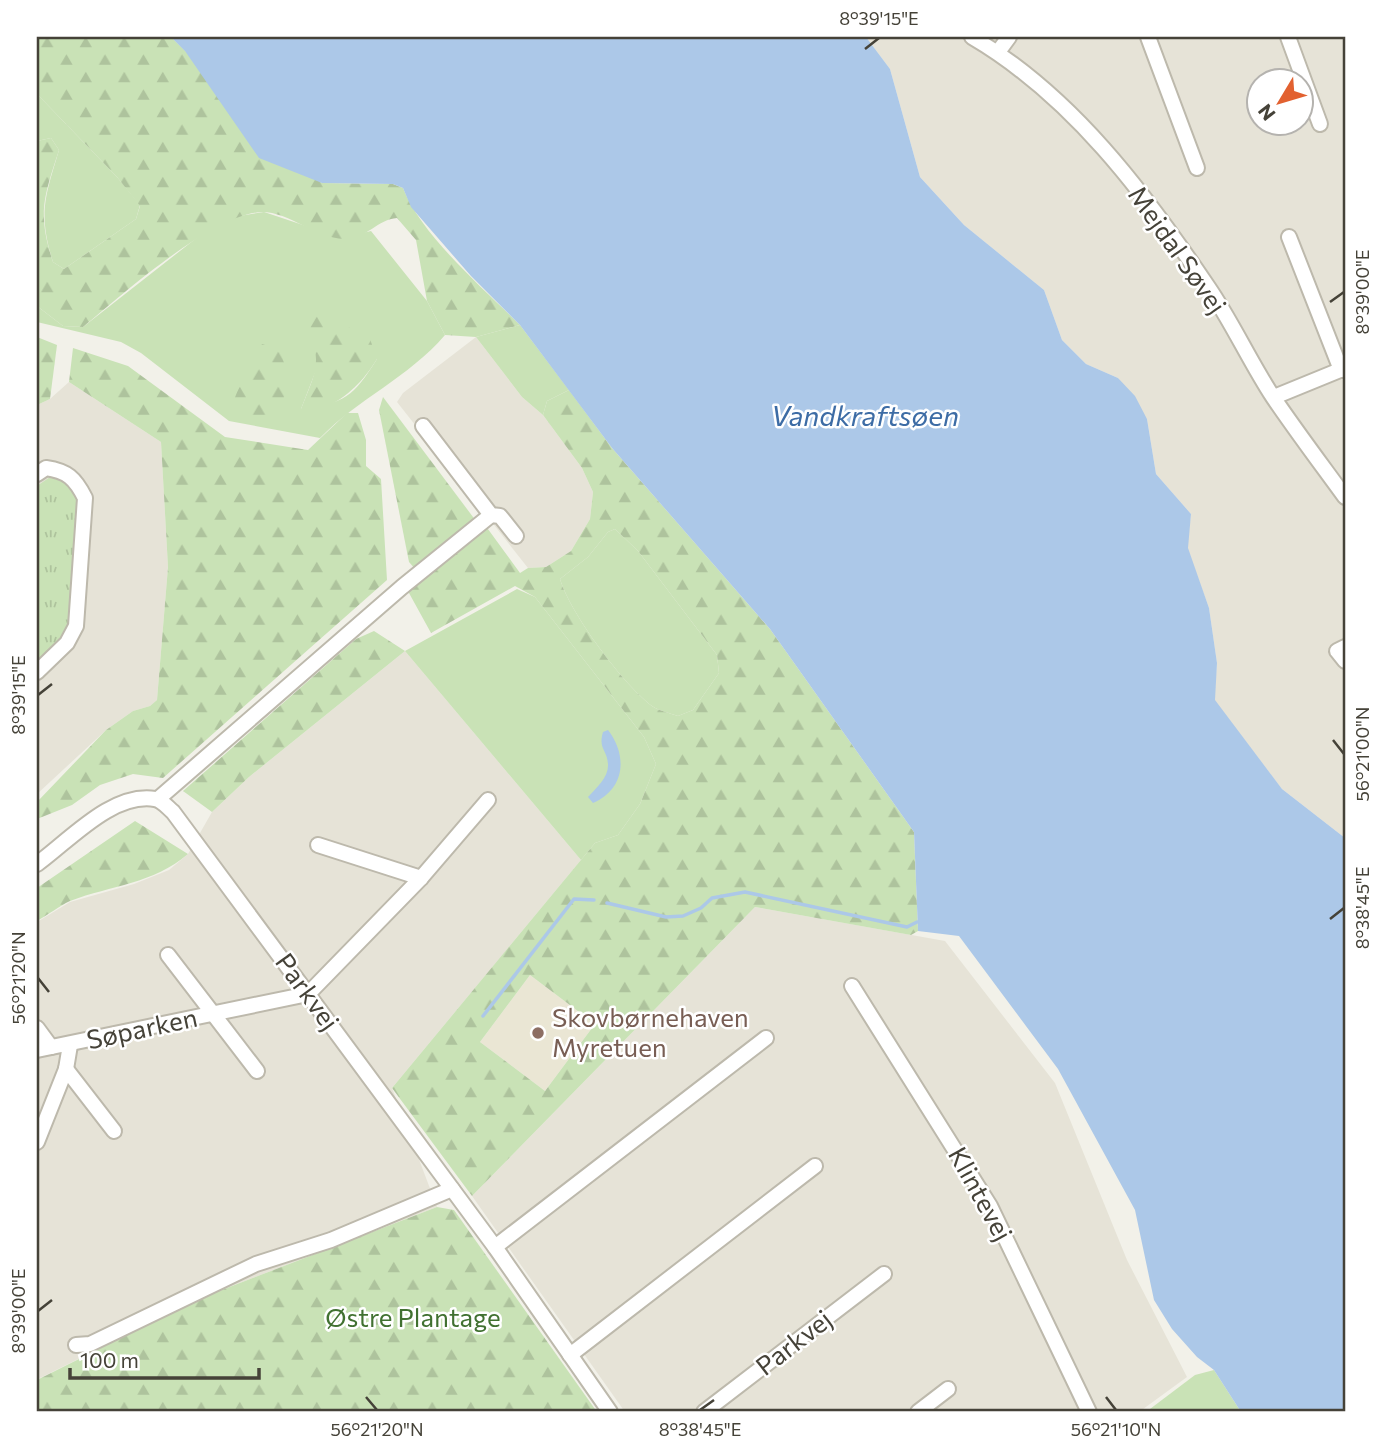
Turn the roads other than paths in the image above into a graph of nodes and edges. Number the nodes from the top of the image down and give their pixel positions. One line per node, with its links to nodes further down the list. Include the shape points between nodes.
1 (971, 37): 5 (street, Mejdal Søvej)
2 (1009, 37): 5 (street)
3 (1149, 37): 7 (street)
4 (1288, 37): 6 (street)
5 (998, 52): 10 (street, Mejdal Søvej, via 1063,105 1108,154 1209,288)
6 (1320, 124)
7 (1197, 168)
8 (1289, 237): 9 (street)
9 (1343, 369): 10 (street)
10 (1274, 397): 13 (street, Mejdal Søvej)
11 (423, 426): 14 (street)
12 (37, 474): 18 (street, via 46,468 64,471 77,481 85,498 76,626 67,643)
13 (1345, 497)
14 (491, 515): 15 (street, via 500,516); 19 (street)
15 (516, 536)
16 (1345, 647): 17 (street, via 1337,651)
17 (1345, 662)
18 (37, 672)
19 (158, 799): 23 (street, via 137,799 111,808); 27 (street, Parkvej, via 173,812)
20 (488, 800): 24 (street)
21 (37, 845): 23 (street)
22 (318, 845): 24 (street)
23 (41, 861)
24 (421, 878): 27 (street)
25 (168, 954): 28 (street, Søparken)
26 (852, 986): 47 (street, Klintevej, via 984,1194)
27 (308, 994): 28 (street, Søparken); 38 (street, Parkvej)
28 (215, 1013): 31 (street, Søparken); 34 (street, Søparken)
29 (37, 1028): 32 (street, Søparken)
30 (766, 1038): 39 (street)
31 (70, 1045): 32 (street, Søparken); 33 (street, Søparken)
32 (44, 1049)
33 (66, 1069): 35 (street, Søparken); 36 (street, Søparken)
34 (257, 1071)
35 (114, 1130)
36 (37, 1142)
37 (815, 1166): 42 (street)
38 (452, 1189): 39 (street, Parkvej); 41 (street, via 331,1240 256,1264 90,1344)
39 (495, 1247): 42 (street, Parkvej)
40 (884, 1274): 45 (street, Parkvej)
41 (76, 1345)
42 (570, 1355): 44 (street, Parkvej)
43 (948, 1389): 46 (street)
44 (610, 1412)
45 (704, 1412)
46 (918, 1412)
47 (1089, 1412)

